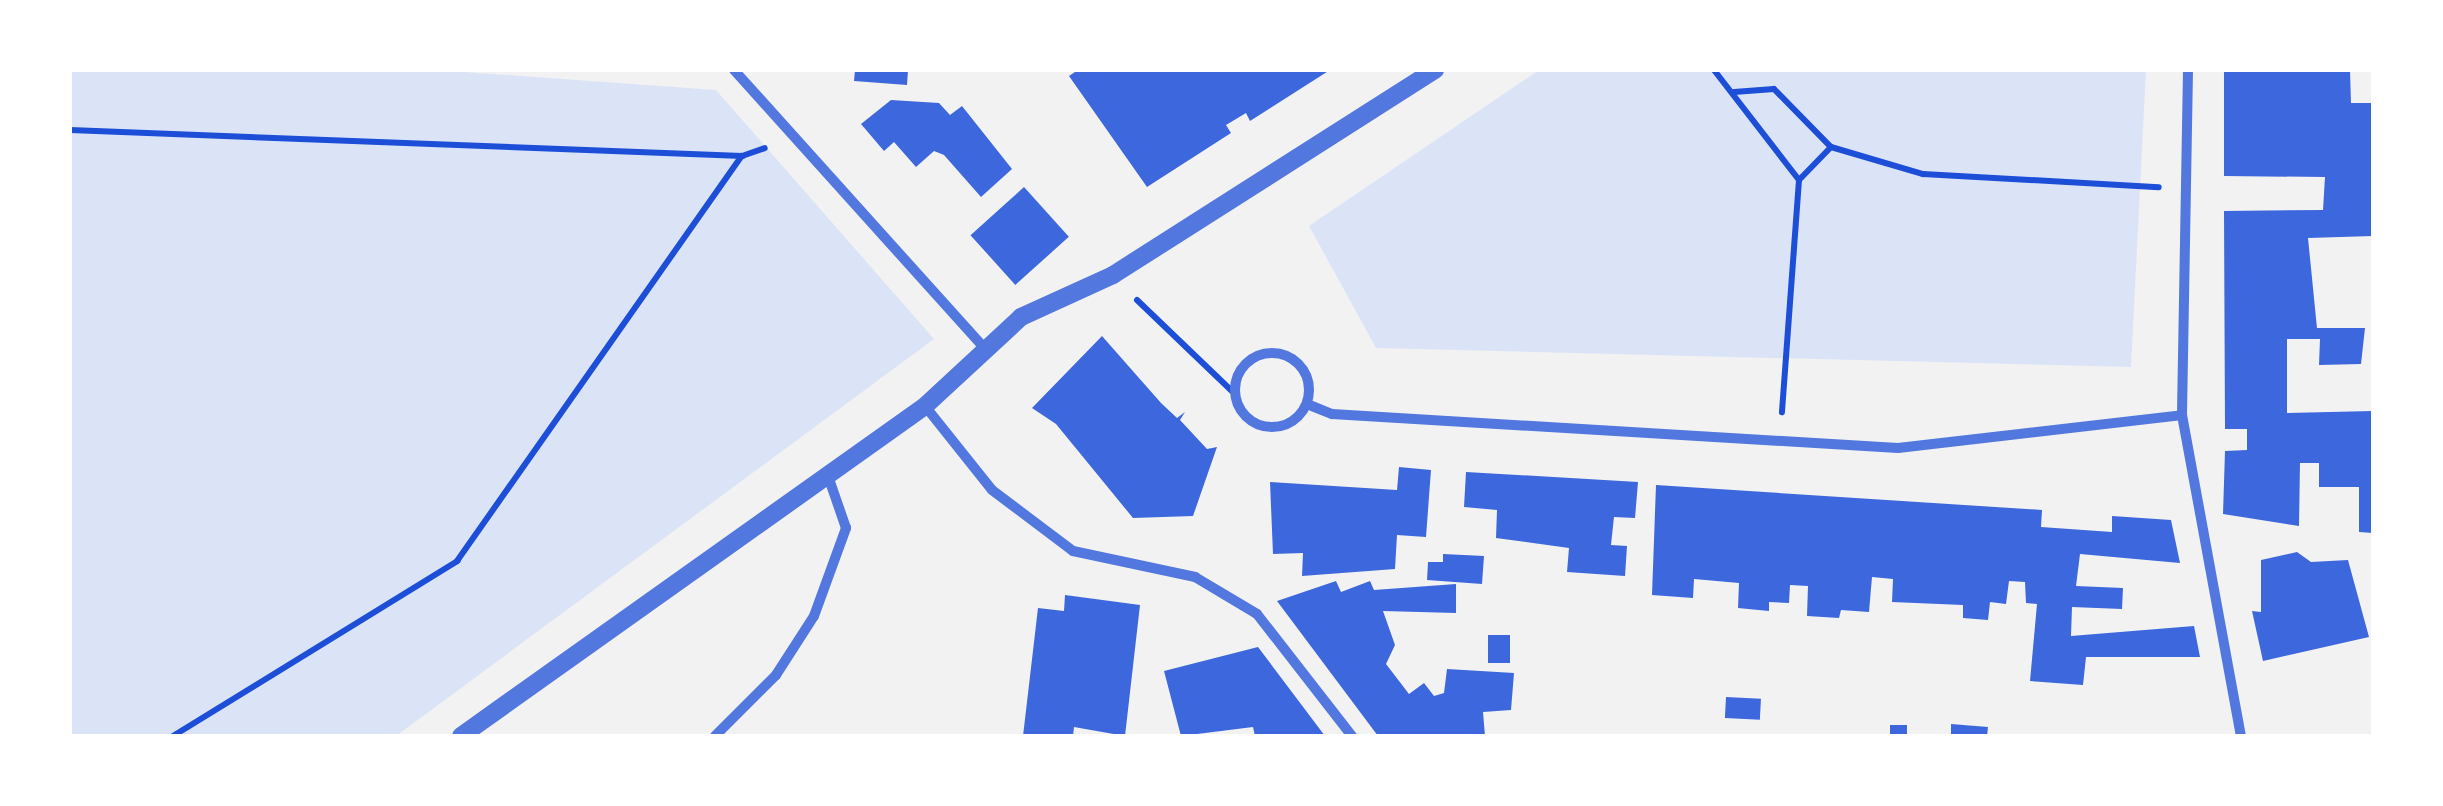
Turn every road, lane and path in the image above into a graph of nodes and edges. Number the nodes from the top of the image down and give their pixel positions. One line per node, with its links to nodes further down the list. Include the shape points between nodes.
1 (734, 70): 11 (street)
2 (1435, 70): 10 (street)
3 (1714, 70): 5 (path)
4 (2188, 70): 15 (street)
5 (1734, 92): 7 (path, via 1774,89); 8 (path)
6 (70, 130): 18 (path, via 742,156 457,560)
7 (1832, 147): 8 (path); 9 (path, via 1923,174)
8 (1799, 180): 16 (path)
9 (2165, 188)
10 (1114, 275): 11 (street, via 1021,316); 12 (path)
11 (984, 348): 14 (street)
12 (1234, 393): 13 (street, via 1248,420 1275,429); 13 (street, via 1239,370 1278,353 1306,373)
13 (1307, 404): 16 (street, via 1332,414 1680,440)
14 (925, 406): 17 (street); 21 (street, via 992,490 1073,551 1196,576 1257,614)
15 (2182, 416): 16 (street, via 1898,448); 22 (street)
16 (1782, 438)
17 (826, 471): 19 (street); 20 (street, via 846,528 814,616 776,675)
18 (174, 736)
19 (461, 736)
20 (714, 736)
21 (1352, 736)
22 (2241, 736)

